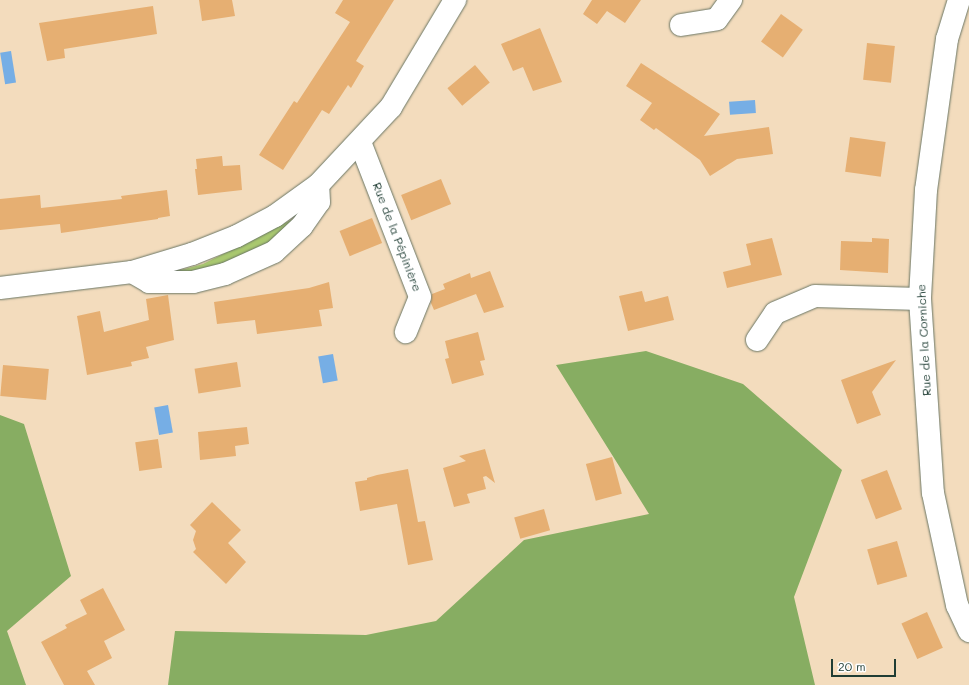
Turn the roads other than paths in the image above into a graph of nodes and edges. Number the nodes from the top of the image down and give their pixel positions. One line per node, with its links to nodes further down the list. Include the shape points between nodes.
1 (455, 0): 5 (street, via 391,107)
2 (730, 0): 4 (street, via 717,19)
3 (954, 2): 9 (street, Rue de la Corniche, via 926,190)
4 (681, 25)
5 (360, 142): 6 (street); 10 (street, Rue de la Pépinière, via 420,297)
6 (318, 185): 7 (street, via 275,216 237,236 192,254); 7 (street, via 319,202 302,226 274,252 225,274 193,282 149,282)
7 (132, 272): 8 (street)
8 (0, 288)
9 (920, 299): 11 (street, via 815,296 775,313); 12 (street, Rue de la Corniche, via 933,493 957,605)
10 (406, 332)
11 (757, 340)
12 (969, 631)

